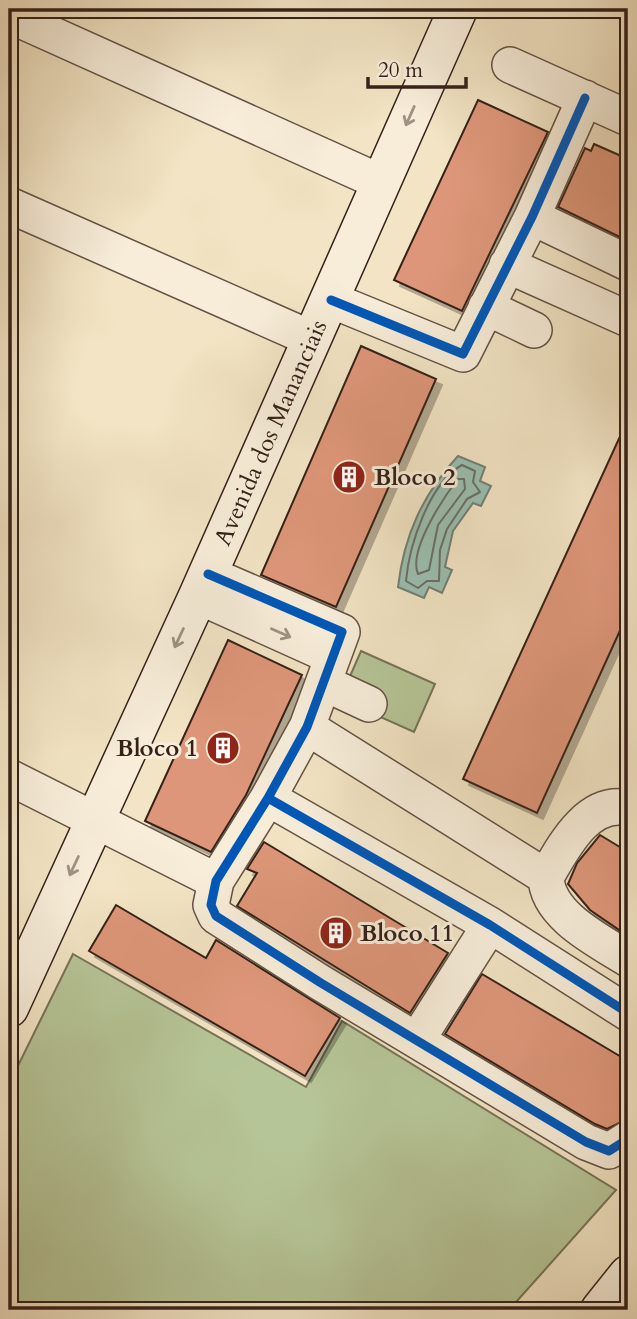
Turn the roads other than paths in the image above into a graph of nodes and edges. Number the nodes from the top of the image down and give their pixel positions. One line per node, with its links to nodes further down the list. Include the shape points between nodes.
1 (458, 9): 6 (main road, Avenida dos Mananciais, one-way to 6)
2 (9, 15): 6 (street)
3 (510, 65): 4 (street)
4 (585, 99): 5 (street); 8 (street)
5 (628, 118)
6 (380, 182): 11 (main road, Avenida dos Mananciais)
7 (9, 205): 15 (street)
8 (532, 217): 9 (street); 10 (street)
9 (628, 263)
10 (507, 265): 12 (street); 14 (street)
11 (335, 290): 14 (street); 15 (main road, Avenida dos Mananciais)
12 (628, 319)
13 (534, 330): 14 (street)
14 (474, 331)
15 (312, 339): 16 (main road, Avenida dos Mananciais)
16 (203, 585): 17 (street); 23 (main road, Avenida dos Mananciais, one-way to 23)
17 (332, 657): 18 (street); 19 (street)
18 (369, 704)
19 (307, 727): 21 (street); 24 (street)
20 (9, 777): 23 (street)
21 (268, 798): 25 (street); 26 (street)
22 (628, 808): 24 (street, via 601,809 589,819 570,837)
23 (94, 821): 25 (street); 28 (main road, Avenida dos Mananciais, one-way to 28)
24 (546, 877): 27 (street, via 549,893 567,916)
25 (216, 881): 30 (street, via 211,905 216,916)
26 (490, 925): 29 (street); 30 (street)
27 (628, 959)
28 (9, 1008)
29 (628, 1013)
30 (417, 1040): 31 (street, via 586,1142 609,1151)
31 (628, 1139)
32 (628, 1275): 33 (main road)
33 (600, 1310)

